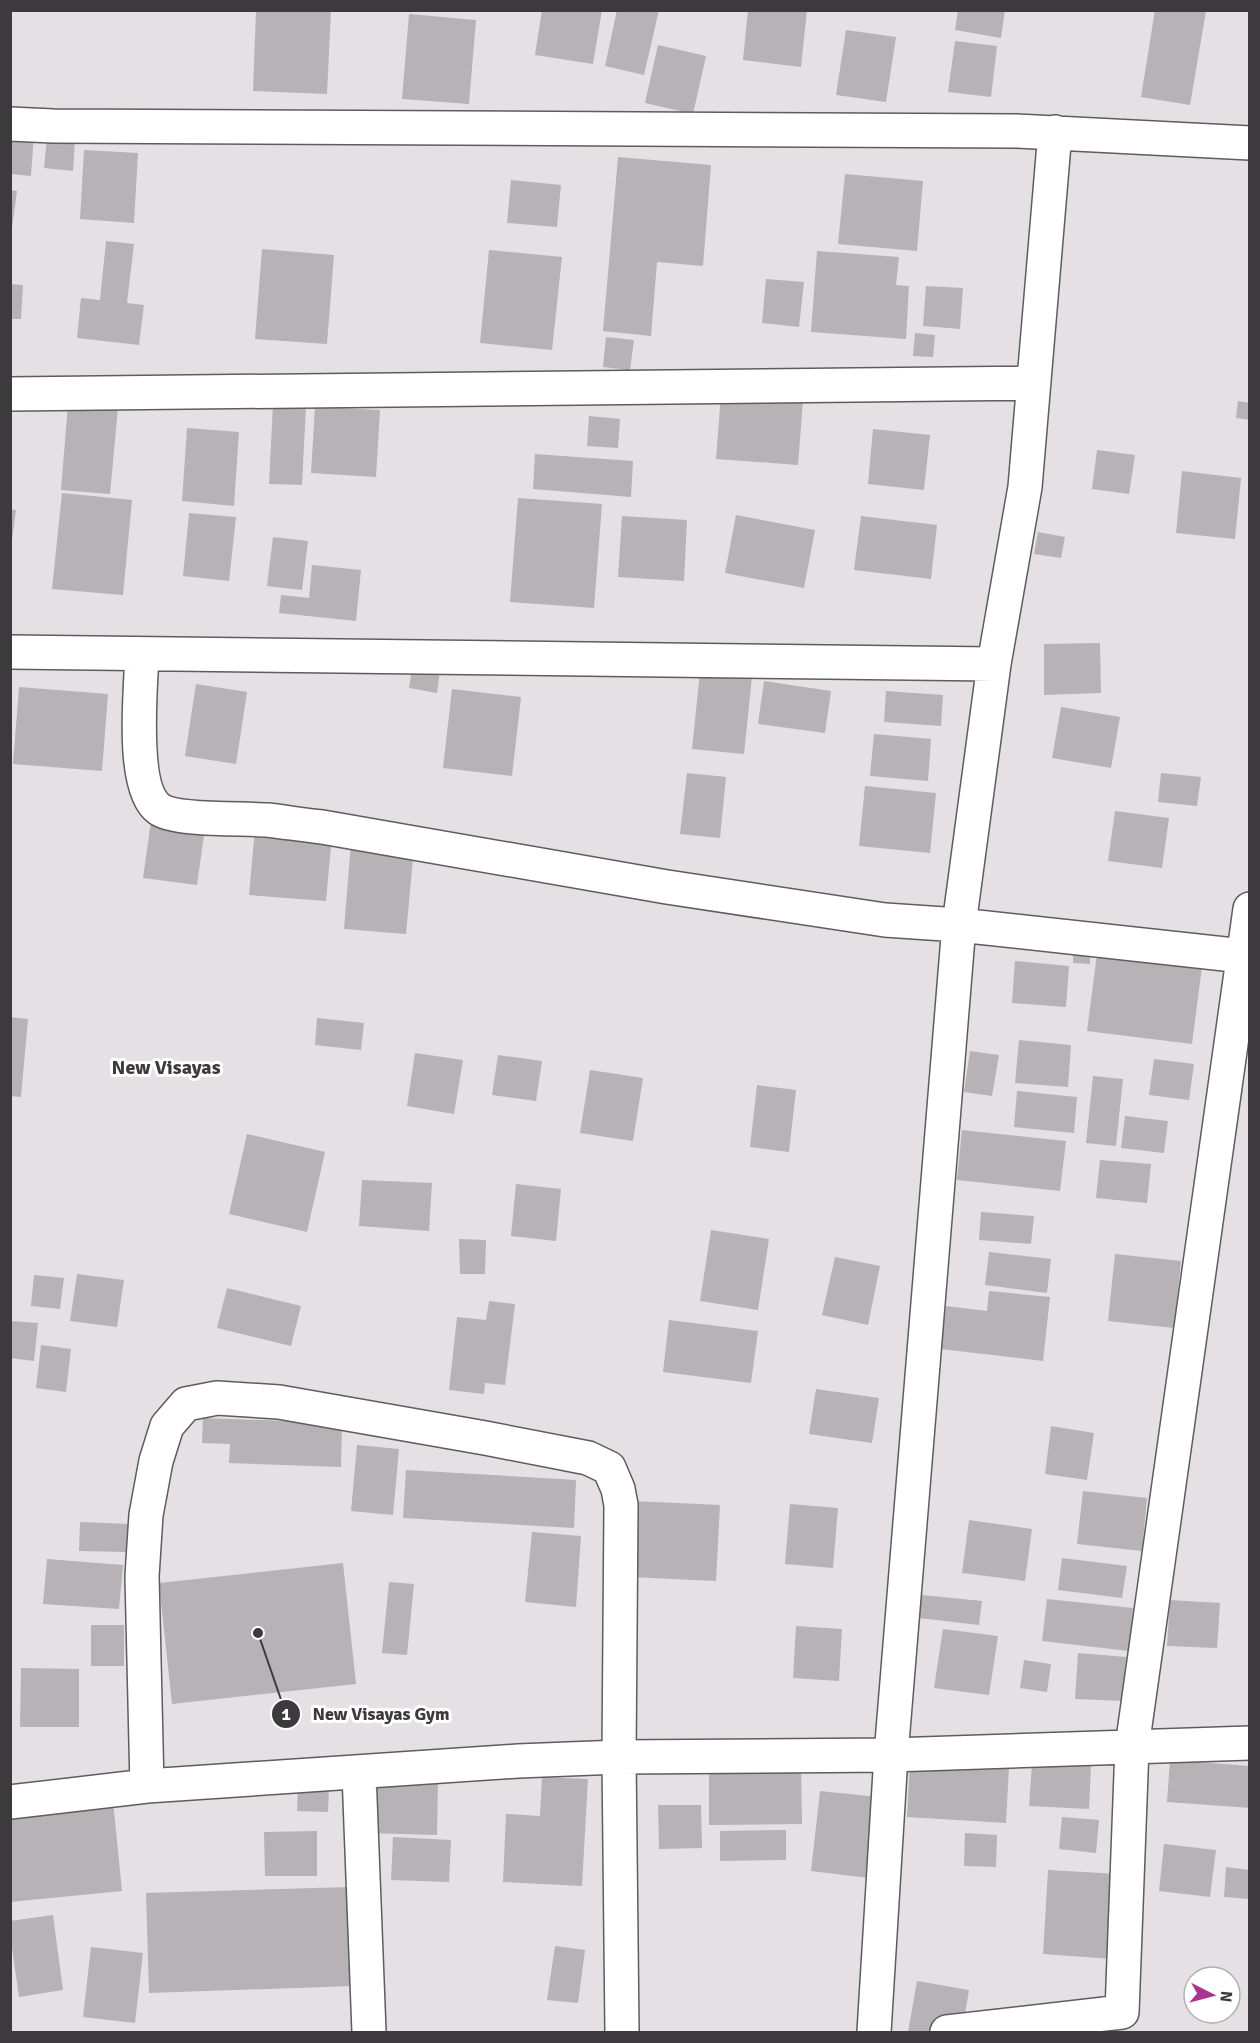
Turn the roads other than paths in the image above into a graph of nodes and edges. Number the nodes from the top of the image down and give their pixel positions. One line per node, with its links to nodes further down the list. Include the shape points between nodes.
1 (10, 124): 2 (street)
2 (1055, 132): 3 (street); 4 (street)
3 (1250, 143)
4 (1034, 383): 5 (street); 8 (street, via 1025,487)
5 (10, 394)
6 (10, 652): 7 (street)
7 (142, 654): 8 (street); 10 (street, via 142,776 148,796 158,809 173,815 321,827 667,887 885,920)
8 (994, 664): 10 (street)
9 (1250, 909): 11 (street)
10 (959, 925): 11 (street); 14 (street)
11 (1243, 956): 13 (street)
12 (1250, 1743): 13 (street)
13 (1132, 1747): 14 (street); 22 (street, via 1122,2012)
14 (891, 1755): 15 (street); 21 (street)
15 (619, 1757): 16 (street); 17 (street, via 621,1505 609,1468 588,1458 473,1436 279,1402 217,1398 186,1404 167,1426 146,1515 142,1576); 20 (street)
16 (359, 1773): 17 (street); 19 (street)
17 (147, 1786): 18 (street)
18 (10, 1802)
19 (369, 2032)
20 (622, 2032)
21 (874, 2032)
22 (947, 2032)

